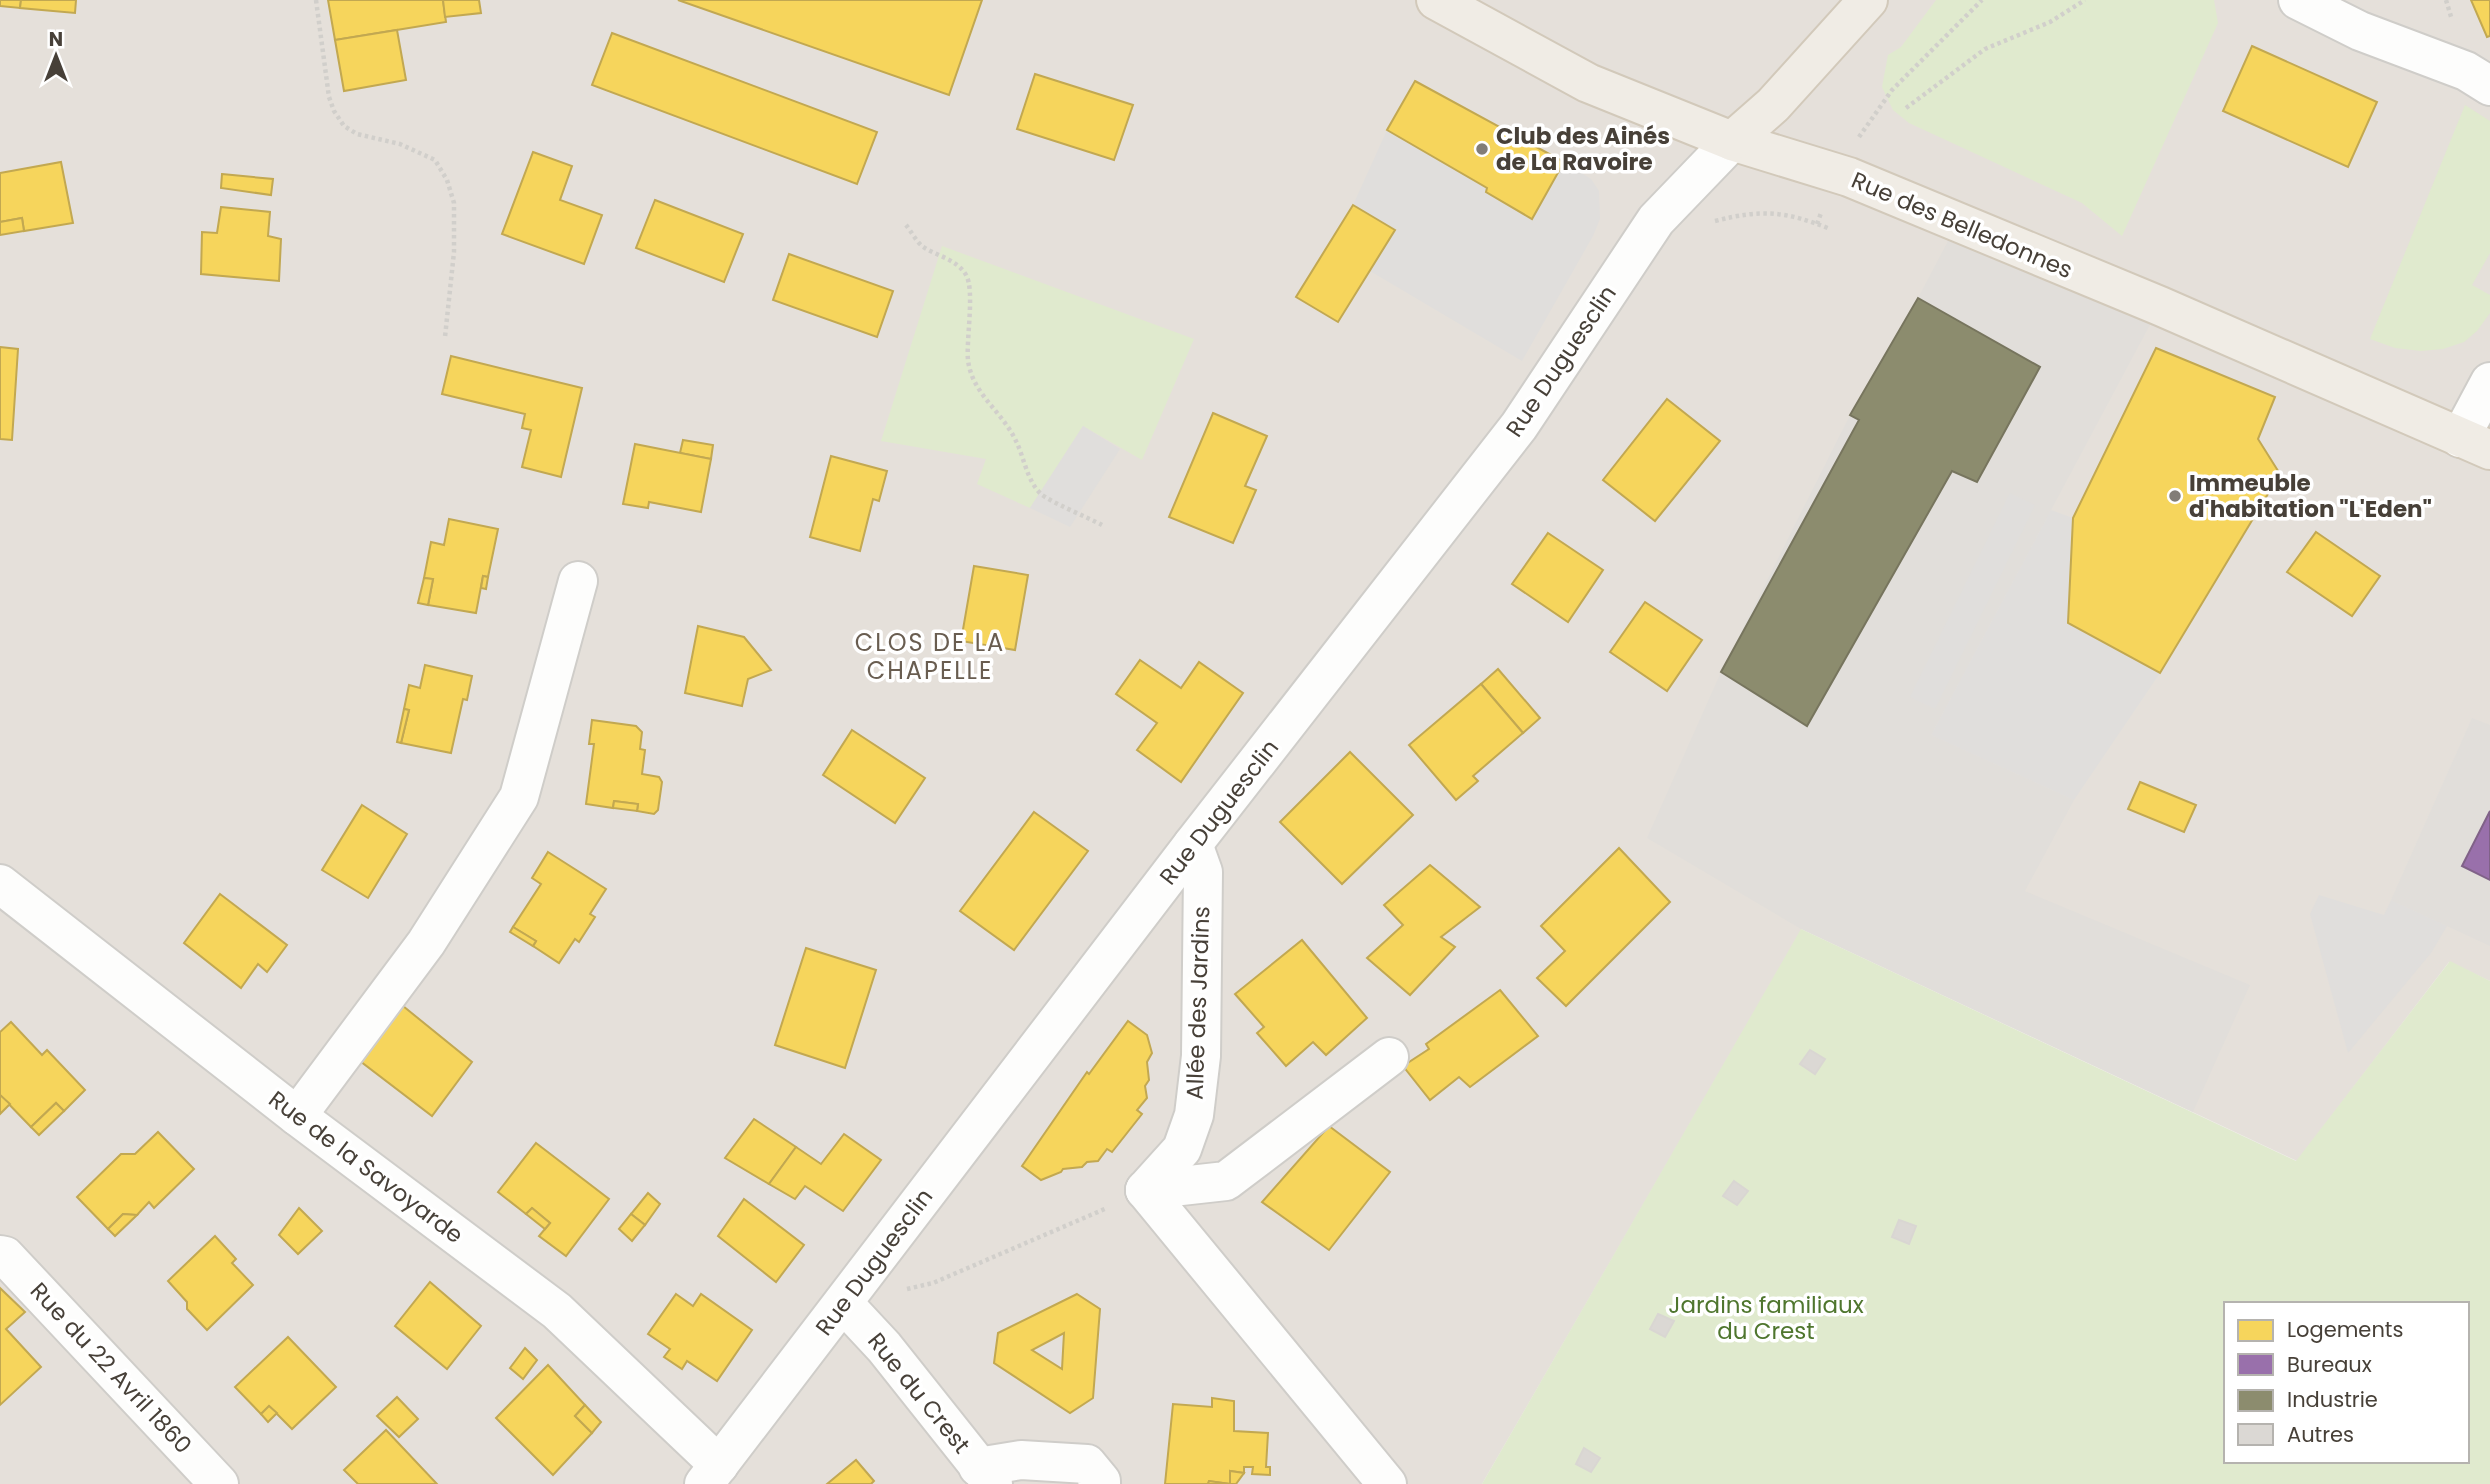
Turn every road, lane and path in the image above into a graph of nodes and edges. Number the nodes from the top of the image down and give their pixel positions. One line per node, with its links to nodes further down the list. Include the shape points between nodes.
1 (316, 0): 15 (path, via 329,97 344,126 428,156 447,180 454,203 454,252)
2 (1436, 0): 9 (main road, Rue des Belledonnes, via 1588,83)
3 (1868, 0): 9 (main road, via 1773,105)
4 (1982, 0): 10 (path, via 1892,90)
5 (2085, 0): 8 (path, via 2050,22 1986,49)
6 (2298, 0): 7 (street, via 2360,31 2466,71)
7 (2490, 86)
8 (1906, 108)
9 (1732, 141): 10 (main road, Rue des Belledonnes); 11 (street, Rue Duguesclin)
10 (1835, 173): 12 (path); 17 (main road, Rue des Belledonnes, via 2160,306)
11 (1656, 220): 12 (path, via 1692,239 1713,221 1739,215 1770,212); 20 (street, Rue Duguesclin, via 1519,426)
12 (1817, 224): 14 (path)
13 (906, 225): 18 (path, via 923,246 954,262 967,275 971,378 1009,427 1040,493)
14 (1830, 229)
15 (445, 337)
16 (2490, 382): 17 (street)
17 (2475, 444)
18 (1102, 525)
19 (578, 581): 23 (street, via 519,797 426,943)
20 (1193, 844): 24 (street, Allée des Jardins, via 1203,872 1201,1056 1194,1115 1182,1149); 26 (street, Rue Duguesclin)
21 (0, 884): 23 (street, Rue de la Savoyarde)
22 (1389, 1057): 24 (street, via 1226,1181)
23 (297, 1116): 27 (street, Rue de la Savoyarde, via 557,1311)
24 (1146, 1190): 26 (path, via 933,1283); 31 (street)
25 (0, 1255): 29 (street, Rue du 22 Avril 1860)
26 (843, 1303): 27 (street, Rue Duguesclin); 28 (street, Rue du Crest)
27 (712, 1474)
28 (986, 1475): 30 (street, via 1021,1460 1087,1464)
29 (219, 1484)
30 (1101, 1484)
31 (1387, 1484)

